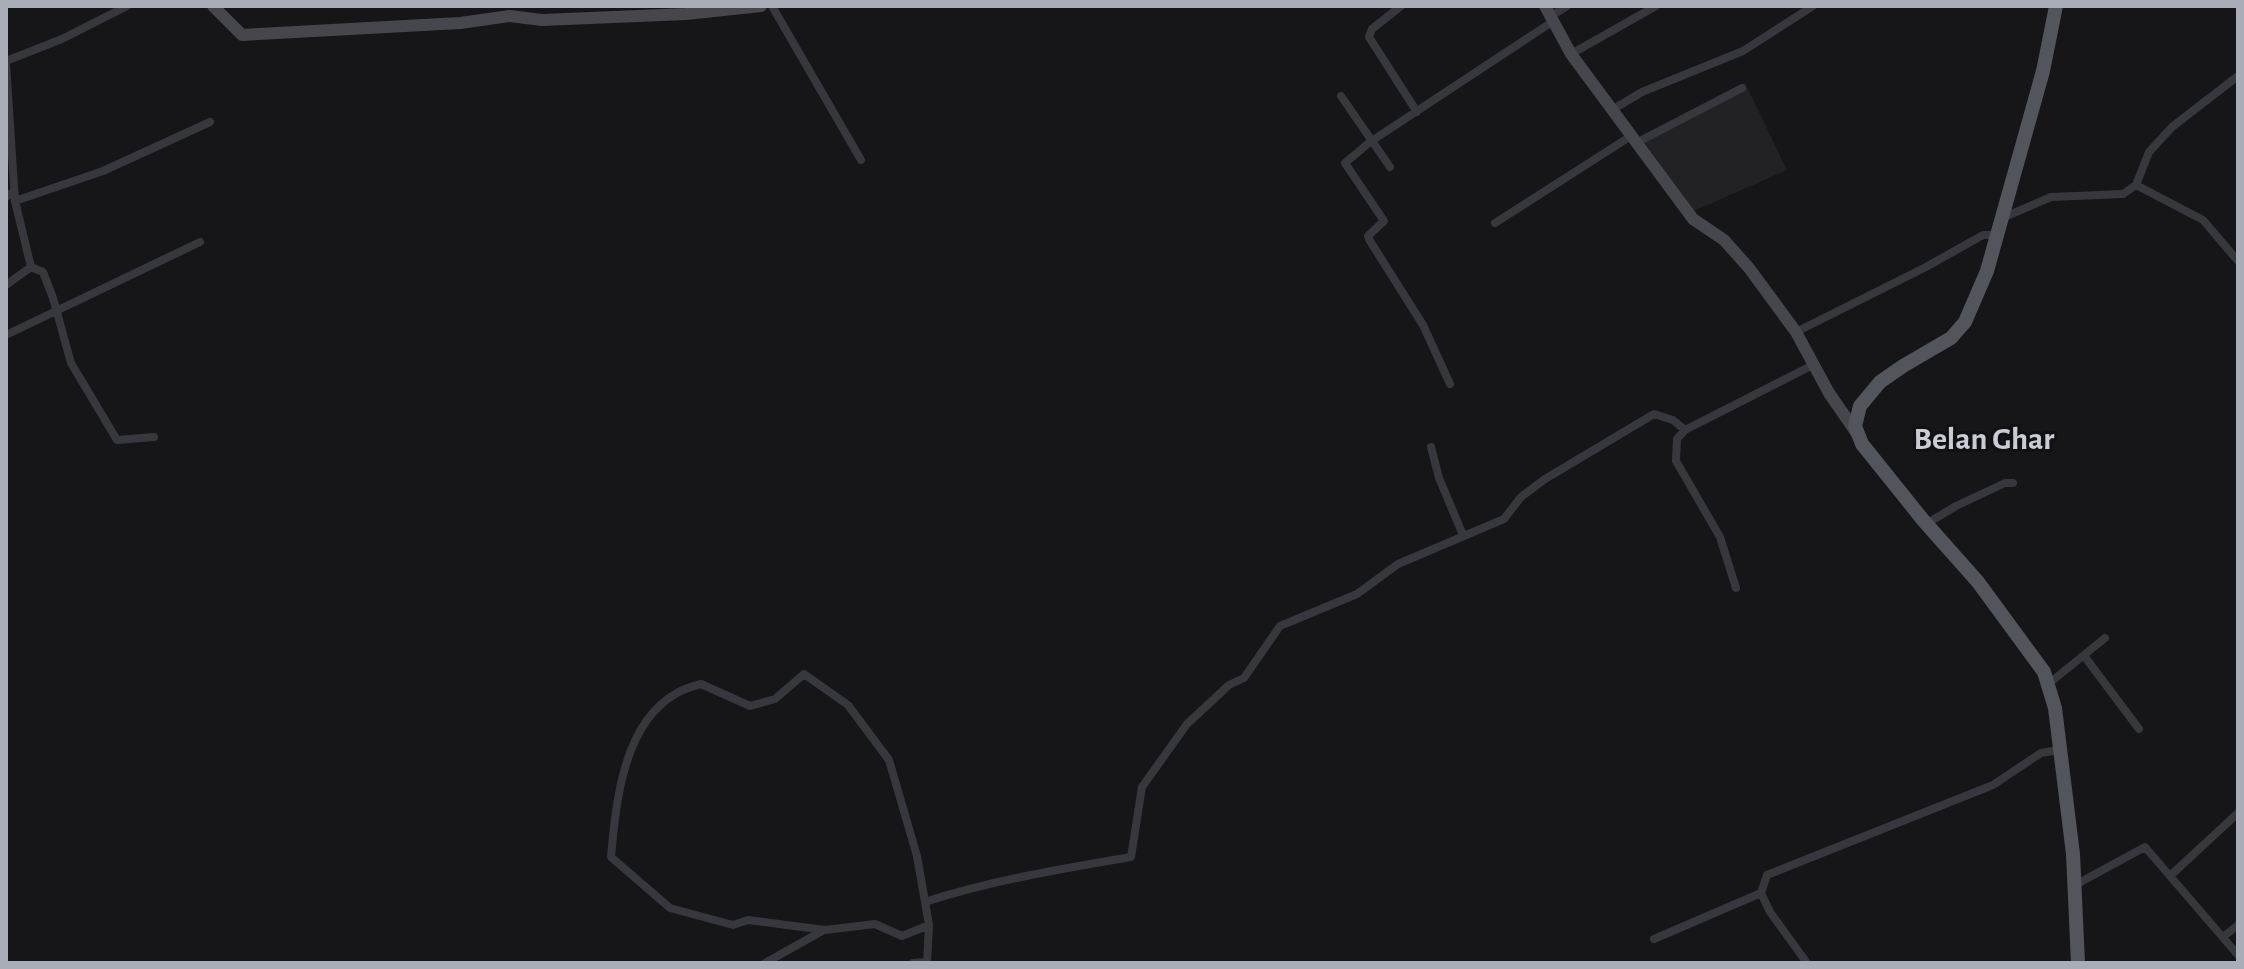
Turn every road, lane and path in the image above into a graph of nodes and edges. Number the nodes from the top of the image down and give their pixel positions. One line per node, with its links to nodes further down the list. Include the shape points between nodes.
1 (127, 6): 12 (street)
2 (213, 6): 3 (street, via 242,35 510,16 542,20)
3 (761, 6)
4 (772, 6): 22 (street)
5 (1401, 6): 17 (street, via 1369,37)
6 (1567, 6): 10 (street)
7 (1656, 6): 11 (street)
8 (1813, 6): 16 (street, via 1743,51 1642,92)
9 (2056, 6): 26 (main road)
10 (1550, 15): 11 (street); 17 (street)
11 (1571, 54): 16 (street)
12 (6, 62): 19 (street)
13 (2238, 76): 24 (street, via 2172,127 2149,152)
14 (1742, 88): 20 (street)
15 (1341, 96): 21 (street)
16 (1612, 110): 20 (street)
17 (1417, 112): 21 (street)
18 (210, 122): 25 (street, via 103,171)
19 (9, 136): 25 (street)
20 (1634, 139): 27 (street); 34 (street, via 1693,219 1724,240)
21 (1370, 142): 23 (street); 37 (street, via 1345,163 1384,221 1368,236 1423,325)
22 (861, 160)
23 (1390, 167)
24 (2136, 185): 26 (street, via 2123,194 2051,197); 30 (street, via 2203,220)
25 (11, 196): 31 (street)
26 (2002, 218): 28 (main road)
27 (1495, 223)
28 (1997, 235): 34 (street, via 1983,235); 39 (main road, via 1965,322 1951,338 1880,382 1860,406)
29 (200, 242): 33 (street)
30 (2238, 261)
31 (31, 267): 32 (street); 33 (street, via 43,272)
32 (6, 285)
33 (57, 311): 35 (street); 40 (street, via 71,363 117,440)
34 (1796, 332): 36 (street)
35 (6, 335)
36 (1815, 364): 38 (street); 39 (street)
37 (1450, 384)
38 (1685, 430): 44 (street, via 1654,414 1545,479 1504,519); 45 (street, via 1677,439 1676,461 1720,537)
39 (1858, 435): 43 (main road)
40 (154, 437)
41 (1431, 447): 44 (street)
42 (2013, 483): 43 (street)
43 (1926, 524): 48 (main road, via 1978,582 2044,672)
44 (1463, 535): 55 (street, via 1398,564 1357,594 1280,626 1244,678 1187,724 1142,787 1131,857)
45 (1736, 588)
46 (2105, 638): 47 (street)
47 (2085, 657): 48 (street); 49 (street)
48 (2047, 685): 50 (main road)
49 (2139, 729)
50 (2059, 750): 53 (main road); 54 (street, via 2041,753 1993,785 1767,875)
51 (2238, 813): 52 (street)
52 (2170, 876): 53 (street, via 2145,847); 59 (street)
53 (2075, 885): 66 (main road)
54 (1761, 893): 60 (street); 65 (street)
55 (925, 902): 56 (street); 58 (street, via 889,760 848,705 804,674 775,699 750,706 701,684 677,693 654,711 632,747 617,795 611,857 670,908 733,925 748,920)
56 (929, 925): 58 (street, via 902,936 875,924); 62 (street)
57 (2238, 925): 59 (street)
58 (825, 930): 63 (street)
59 (2223, 937): 61 (street)
60 (1654, 939)
61 (2238, 955)
62 (926, 962): 64 (street)
63 (765, 963)
64 (913, 963)
65 (1807, 963)
66 (2078, 963)

